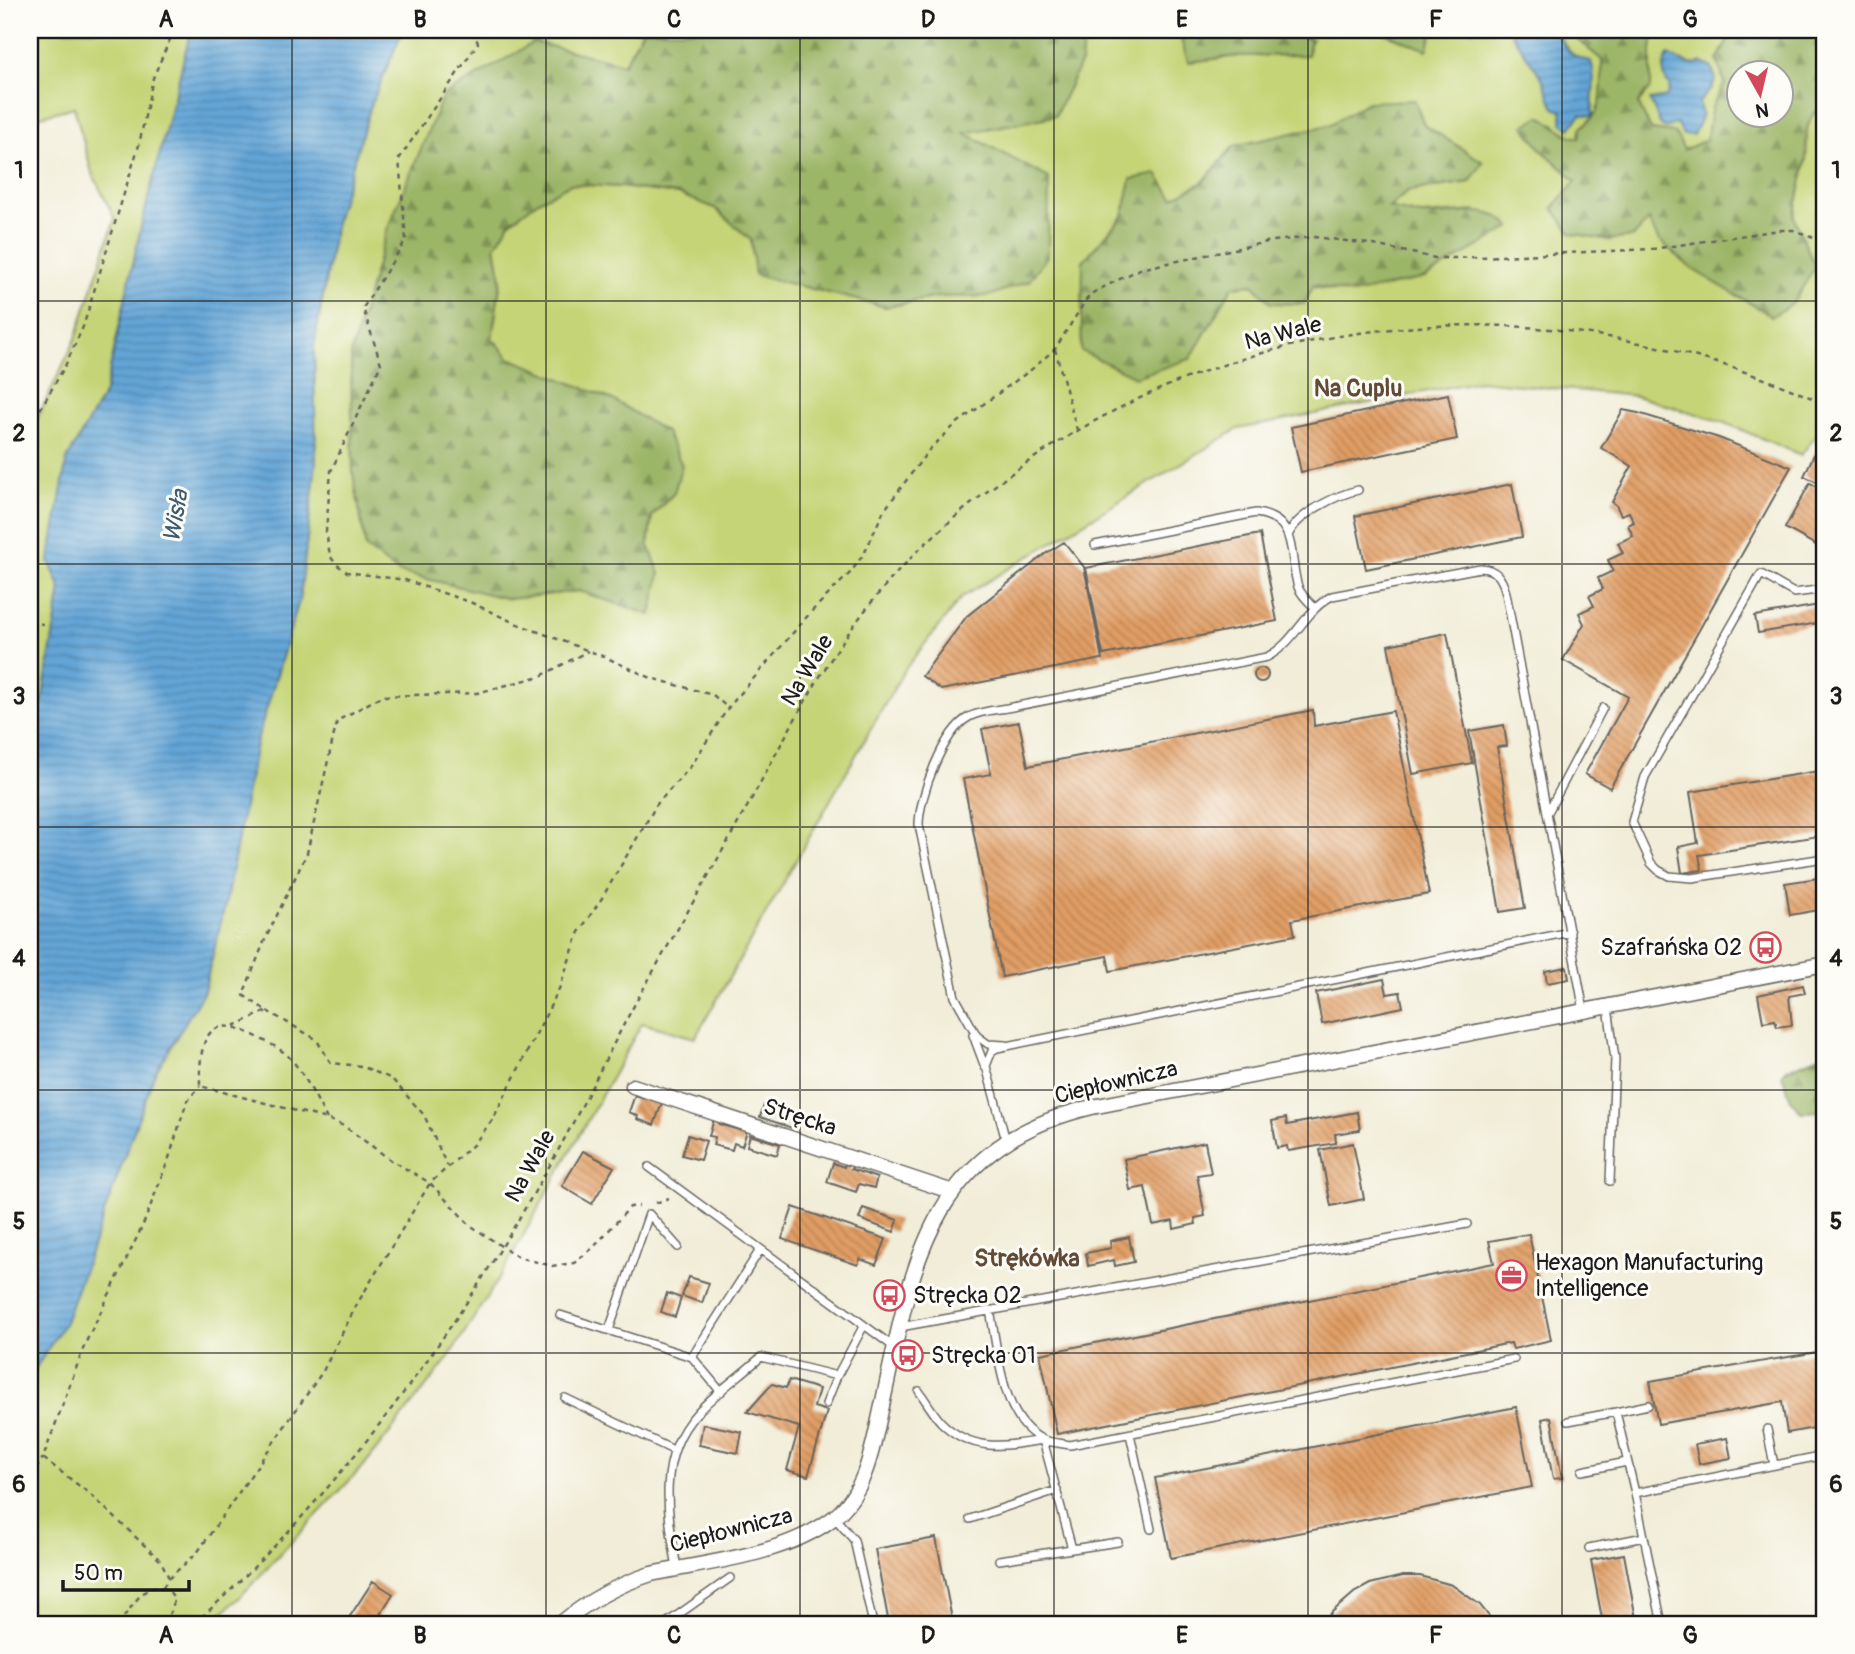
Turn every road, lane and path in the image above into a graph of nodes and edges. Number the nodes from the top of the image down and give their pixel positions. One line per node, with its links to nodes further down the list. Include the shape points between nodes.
1 (174, 30): 6 (path, via 153,78 139,145 83,327)
2 (473, 30): 15 (path, via 478,43 399,159 406,240 363,308 381,364 331,471 326,531 330,556 347,572 405,580)
3 (1825, 241): 4 (path, via 1779,230 1653,249 1435,258 1331,238 1295,237 1140,269 1102,286 1086,300)
4 (1055, 349): 7 (path); 16 (path, via 956,424 928,451 883,512 851,572)
5 (1825, 404): 7 (path, Na Wale, via 1744,370 1638,343 1504,324 1419,325 1333,337 1251,356 1166,386)
6 (30, 427)
7 (1077, 430): 42 (path, Na Wale, via 953,517 920,547 849,632)
8 (1358, 490): 9 (lane, via 1333,498 1296,524)
9 (1288, 536): 10 (lane, via 1278,520 1256,513); 12 (lane, via 1299,588)
10 (1096, 545)
11 (1825, 589): 19 (lane, via 1794,593 1761,574 1646,777 1632,822 1651,863 1669,876 1692,878)
12 (1315, 608): 18 (lane, via 1342,593 1464,569 1488,568 1498,574 1506,593); 26 (lane, via 1288,642 1266,657 979,714 956,729 928,781 919,825 953,991)
13 (30, 622): 14 (path)
14 (43, 624)
15 (588, 651): 16 (path, via 651,678 713,695); 23 (path, via 541,676 477,693 382,696 337,721 307,853 243,995)
16 (728, 708): 33 (path, via 691,766 657,804 579,932 559,989 494,1119)
17 (1603, 708): 18 (lane)
18 (1547, 814): 20 (lane)
19 (1825, 858)
20 (1570, 932): 24 (lane); 27 (lane)
21 (1825, 964): 22 (street, Ciepłownicza)
22 (1608, 1007): 24 (street, Ciepłownicza); 35 (lane, via 1615,1059)
23 (267, 1011): 25 (path); 33 (path, via 316,1039 331,1063 361,1066 392,1079 424,1115)
24 (1584, 1011): 32 (street, Ciepłownicza, via 1082,1110 1036,1125)
25 (231, 1027): 29 (path, via 218,1027 206,1037 199,1057); 31 (path, via 239,1027 288,1055)
26 (971, 1028): 27 (lane, via 988,1044); 28 (lane)
27 (1004, 1045): 28 (lane, via 992,1051)
28 (986, 1070): 32 (lane)
29 (200, 1086): 31 (path); 66 (path, via 187,1101 142,1225 85,1344)
30 (634, 1086): 37 (street, Stręcka)
31 (327, 1119): 36 (path)
32 (1006, 1142): 37 (street, Ciepłownicza)
33 (447, 1167): 36 (path)
34 (649, 1167): 38 (lane)
35 (1610, 1181)
36 (430, 1183): 42 (path, via 470,1225); 82 (path, via 357,1304 323,1371 197,1553)
37 (953, 1192): 48 (street, Ciepłownicza, via 914,1267)
38 (690, 1199): 39 (path); 44 (lane)
39 (650, 1204)
40 (640, 1206): 42 (path, via 630,1208 574,1263 552,1266)
41 (1467, 1224): 45 (lane)
42 (501, 1246): 87 (path, Na Wale, via 362,1449 227,1595)
43 (678, 1247): 49 (lane, via 649,1214)
44 (760, 1250): 47 (lane); 51 (lane)
45 (990, 1310): 48 (lane); 63 (lane, via 1008,1397 1019,1421)
46 (560, 1315): 49 (lane)
47 (864, 1325): 50 (lane); 53 (lane)
48 (900, 1327): 50 (street, Ciepłownicza)
49 (609, 1330): 51 (lane)
50 (895, 1348): 73 (street, Ciepłownicza, via 866,1471 847,1505)
51 (692, 1357): 55 (lane)
52 (1514, 1359): 62 (lane)
53 (837, 1376): 55 (lane, via 761,1357); 57 (lane)
54 (919, 1391): 63 (lane, via 941,1422 968,1440 997,1447)
55 (721, 1392): 64 (lane, via 695,1415)
56 (565, 1398): 64 (lane)
57 (826, 1404)
58 (1648, 1405): 59 (lane)
59 (1616, 1412): 60 (lane); 67 (lane)
60 (1568, 1421)
61 (1767, 1429): 68 (lane)
62 (1129, 1434): 63 (lane, via 1070,1445); 75 (lane)
63 (1044, 1440): 71 (lane)
64 (673, 1450): 81 (lane, via 667,1485)
65 (1825, 1455): 68 (lane)
66 (43, 1458): 70 (path); 82 (path, via 90,1494 161,1561)
67 (1627, 1462): 69 (lane); 72 (lane)
68 (1774, 1465): 72 (lane)
69 (1582, 1471)
70 (30, 1477)
71 (1057, 1490): 74 (lane); 79 (lane)
72 (1635, 1493): 76 (lane)
73 (834, 1517): 81 (street, Ciepłownicza, via 781,1545); 90 (lane, via 855,1540)
74 (970, 1519)
75 (1151, 1529)
76 (1644, 1537): 78 (lane); 91 (lane)
77 (1118, 1542): 79 (lane)
78 (1589, 1548)
79 (1072, 1549): 80 (lane)
80 (999, 1560)
81 (677, 1568): 88 (street, Ciepłownicza, via 610,1590)
82 (169, 1578): 84 (path)
83 (730, 1578): 89 (lane)
84 (163, 1587): 85 (path, via 146,1591); 86 (path, via 174,1600)
85 (117, 1624)
86 (162, 1624)
87 (194, 1624)
88 (560, 1624)
89 (666, 1624)
90 (873, 1624)
91 (1662, 1624)

